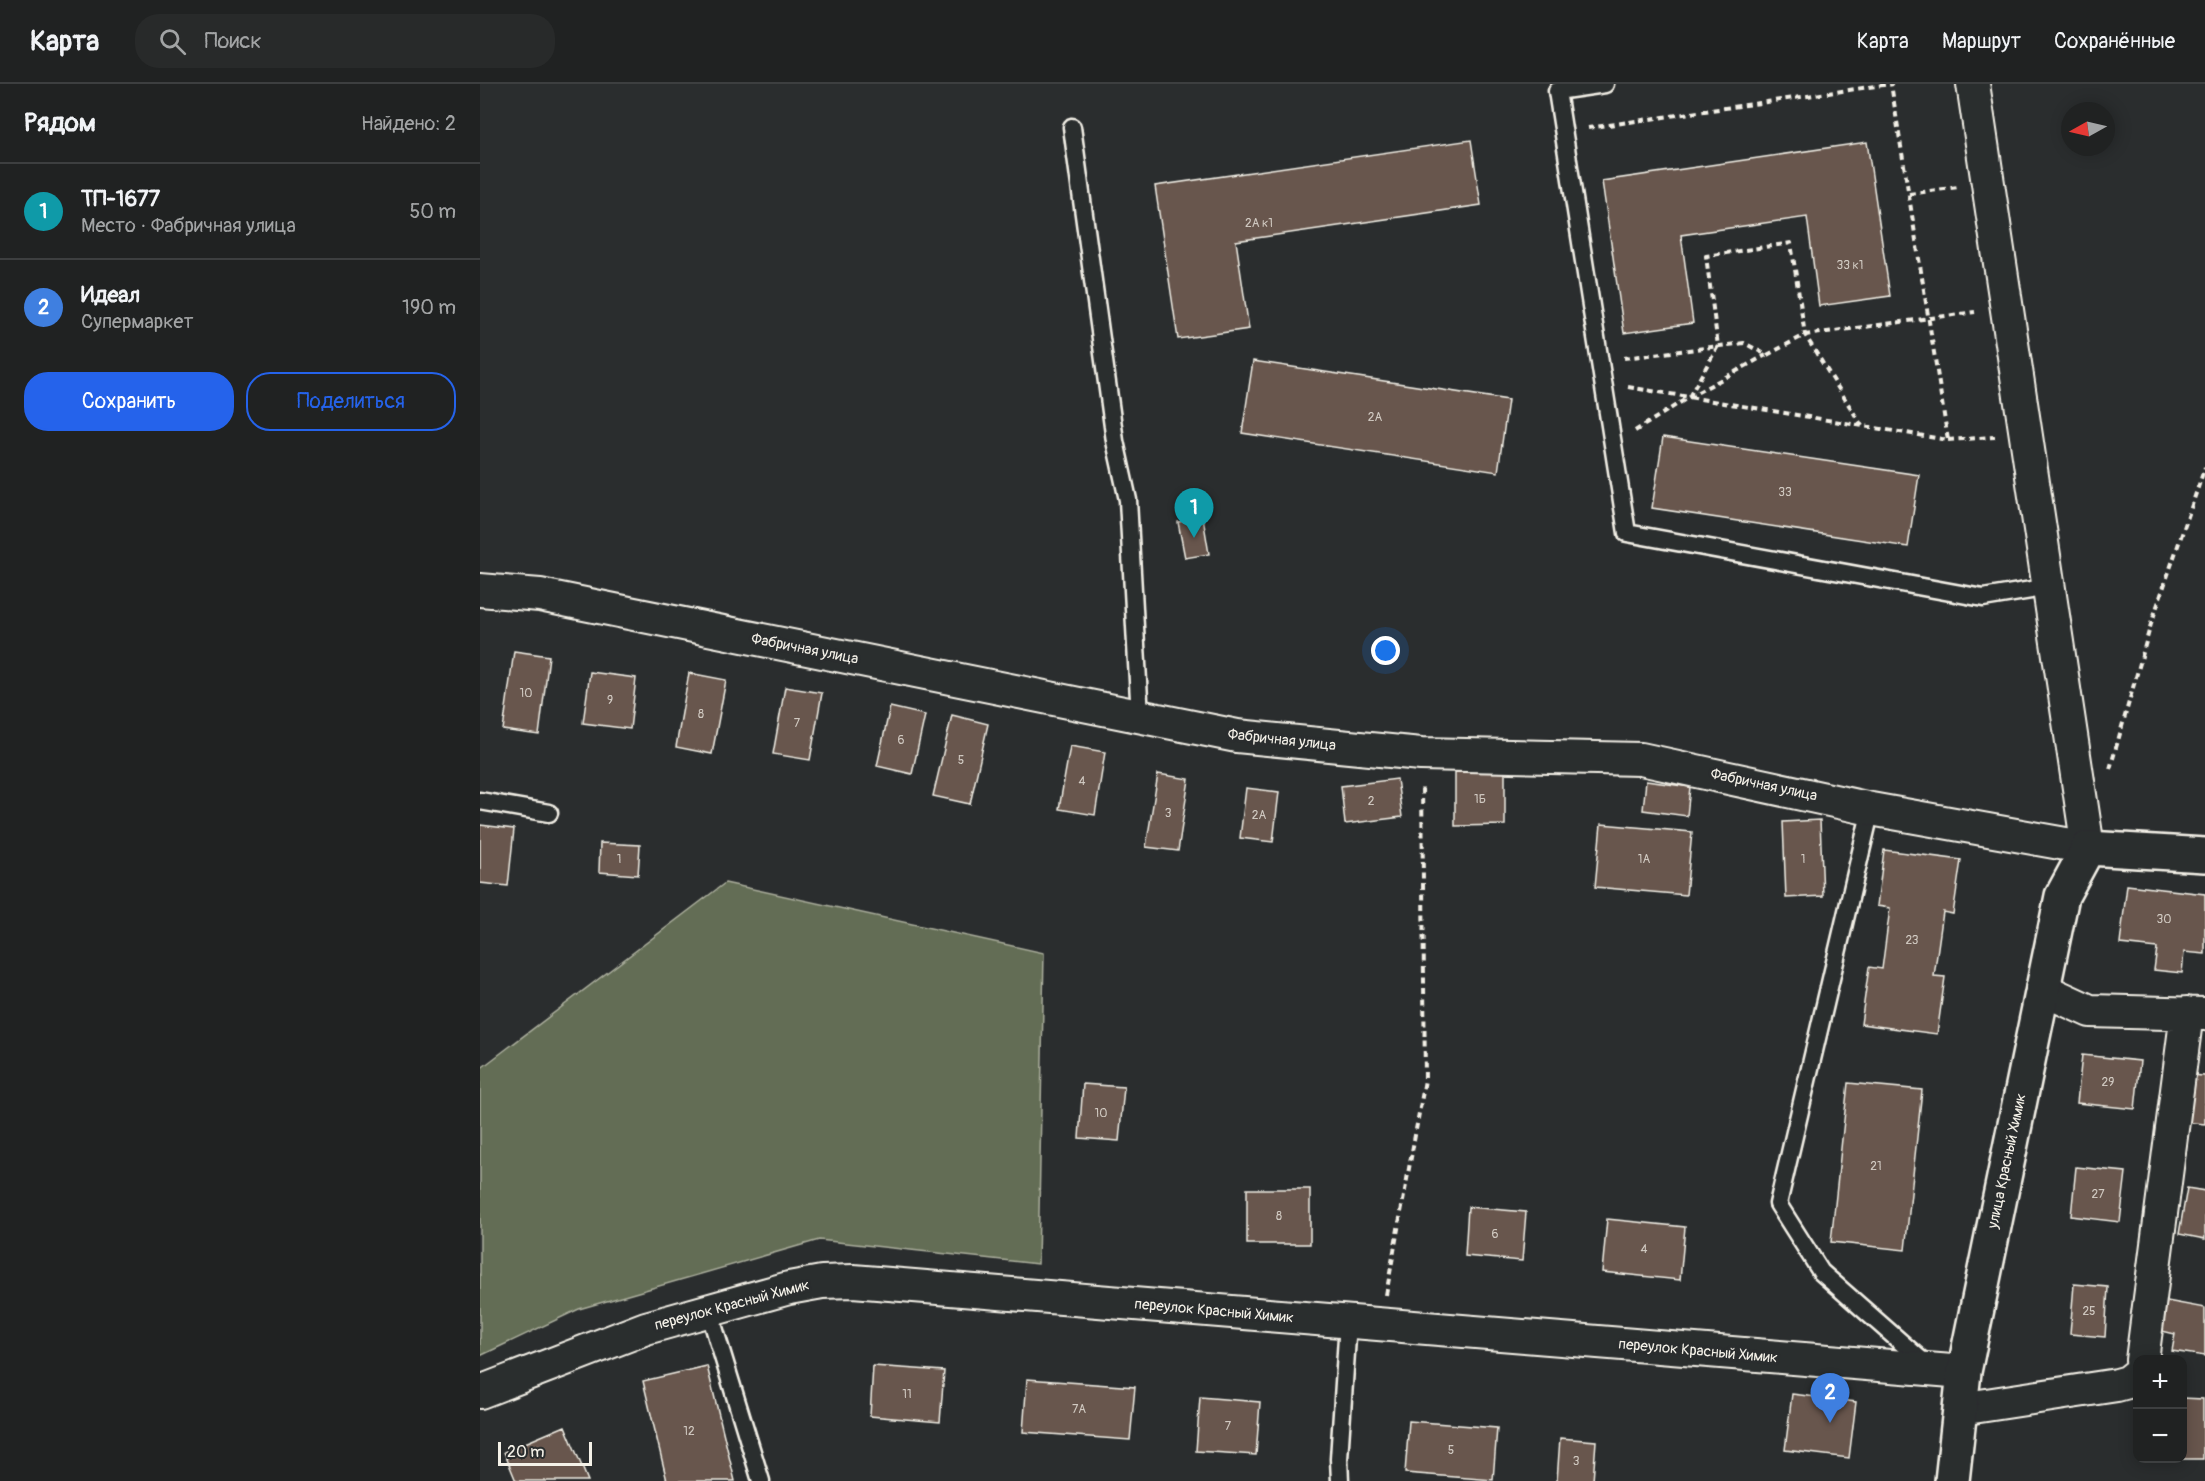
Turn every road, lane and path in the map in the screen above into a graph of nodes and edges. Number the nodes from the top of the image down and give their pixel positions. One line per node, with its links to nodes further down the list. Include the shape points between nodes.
1 (1605, 84): 5 (lane, via 1557,91)
2 (1891, 84): 5 (path); 7 (path)
3 (1973, 84): 21 (street)
4 (1072, 128): 23 (lane, via 1115,441 1128,500)
5 (1563, 132): 13 (lane)
6 (1965, 186): 7 (path)
7 (1909, 194): 9 (path)
8 (1984, 310): 9 (path)
9 (1928, 319): 10 (path); 18 (path)
10 (1805, 335): 11 (path, via 1791,243 1706,256); 12 (path); 16 (path)
11 (1718, 346): 12 (path, via 1744,343); 13 (path); 15 (path)
12 (1767, 355): 15 (path)
13 (1600, 361): 14 (lane)
14 (1604, 383): 15 (path); 19 (lane)
15 (1689, 398): 16 (path); 19 (path)
16 (1862, 426): 18 (path)
17 (2004, 436): 18 (path)
18 (1948, 440)
19 (1613, 444): 21 (lane, via 1627,533 1983,598)
20 (2205, 467): 25 (path, via 2151,624)
21 (2049, 587): 29 (street)
22 (480, 590): 23 (street, Фабричная улица, via 540,596)
23 (1140, 717): 24 (street, Фабричная улица, via 1237,736)
24 (1421, 754): 27 (street, Фабричная улица, via 1641,759); 35 (path, via 1425,1080)
25 (2110, 770)
26 (480, 801): 28 (lane)
27 (1871, 809): 29 (street, Фабричная улица); 37 (lane, via 1778,1204 1821,1272)
28 (549, 813)
29 (2088, 848): 30 (street); 31 (street, улица Красный Химик, via 2062,896)
30 (2205, 855)
31 (2042, 989): 32 (street, via 2090,1011); 38 (street, улица Красный Химик)
32 (2196, 1013): 36 (street)
33 (709, 1311): 34 (street, переулок Красный Химик, via 789,1288 853,1281); 40 (street, переулок Красный Химик, via 646,1328); 42 (lane)
34 (1348, 1322): 35 (street, переулок Красный Химик); 43 (lane)
35 (1380, 1325): 37 (street, переулок Красный Химик)
36 (2143, 1355)
37 (1932, 1370): 38 (street, переулок Красный Химик)
38 (1964, 1372): 41 (street, улица Красный Химик)
39 (2133, 1378): 41 (street, via 2117,1385)
40 (480, 1392)
41 (1960, 1409): 44 (street, улица Красный Химик)
42 (760, 1481)
43 (1340, 1481)
44 (1952, 1481)

